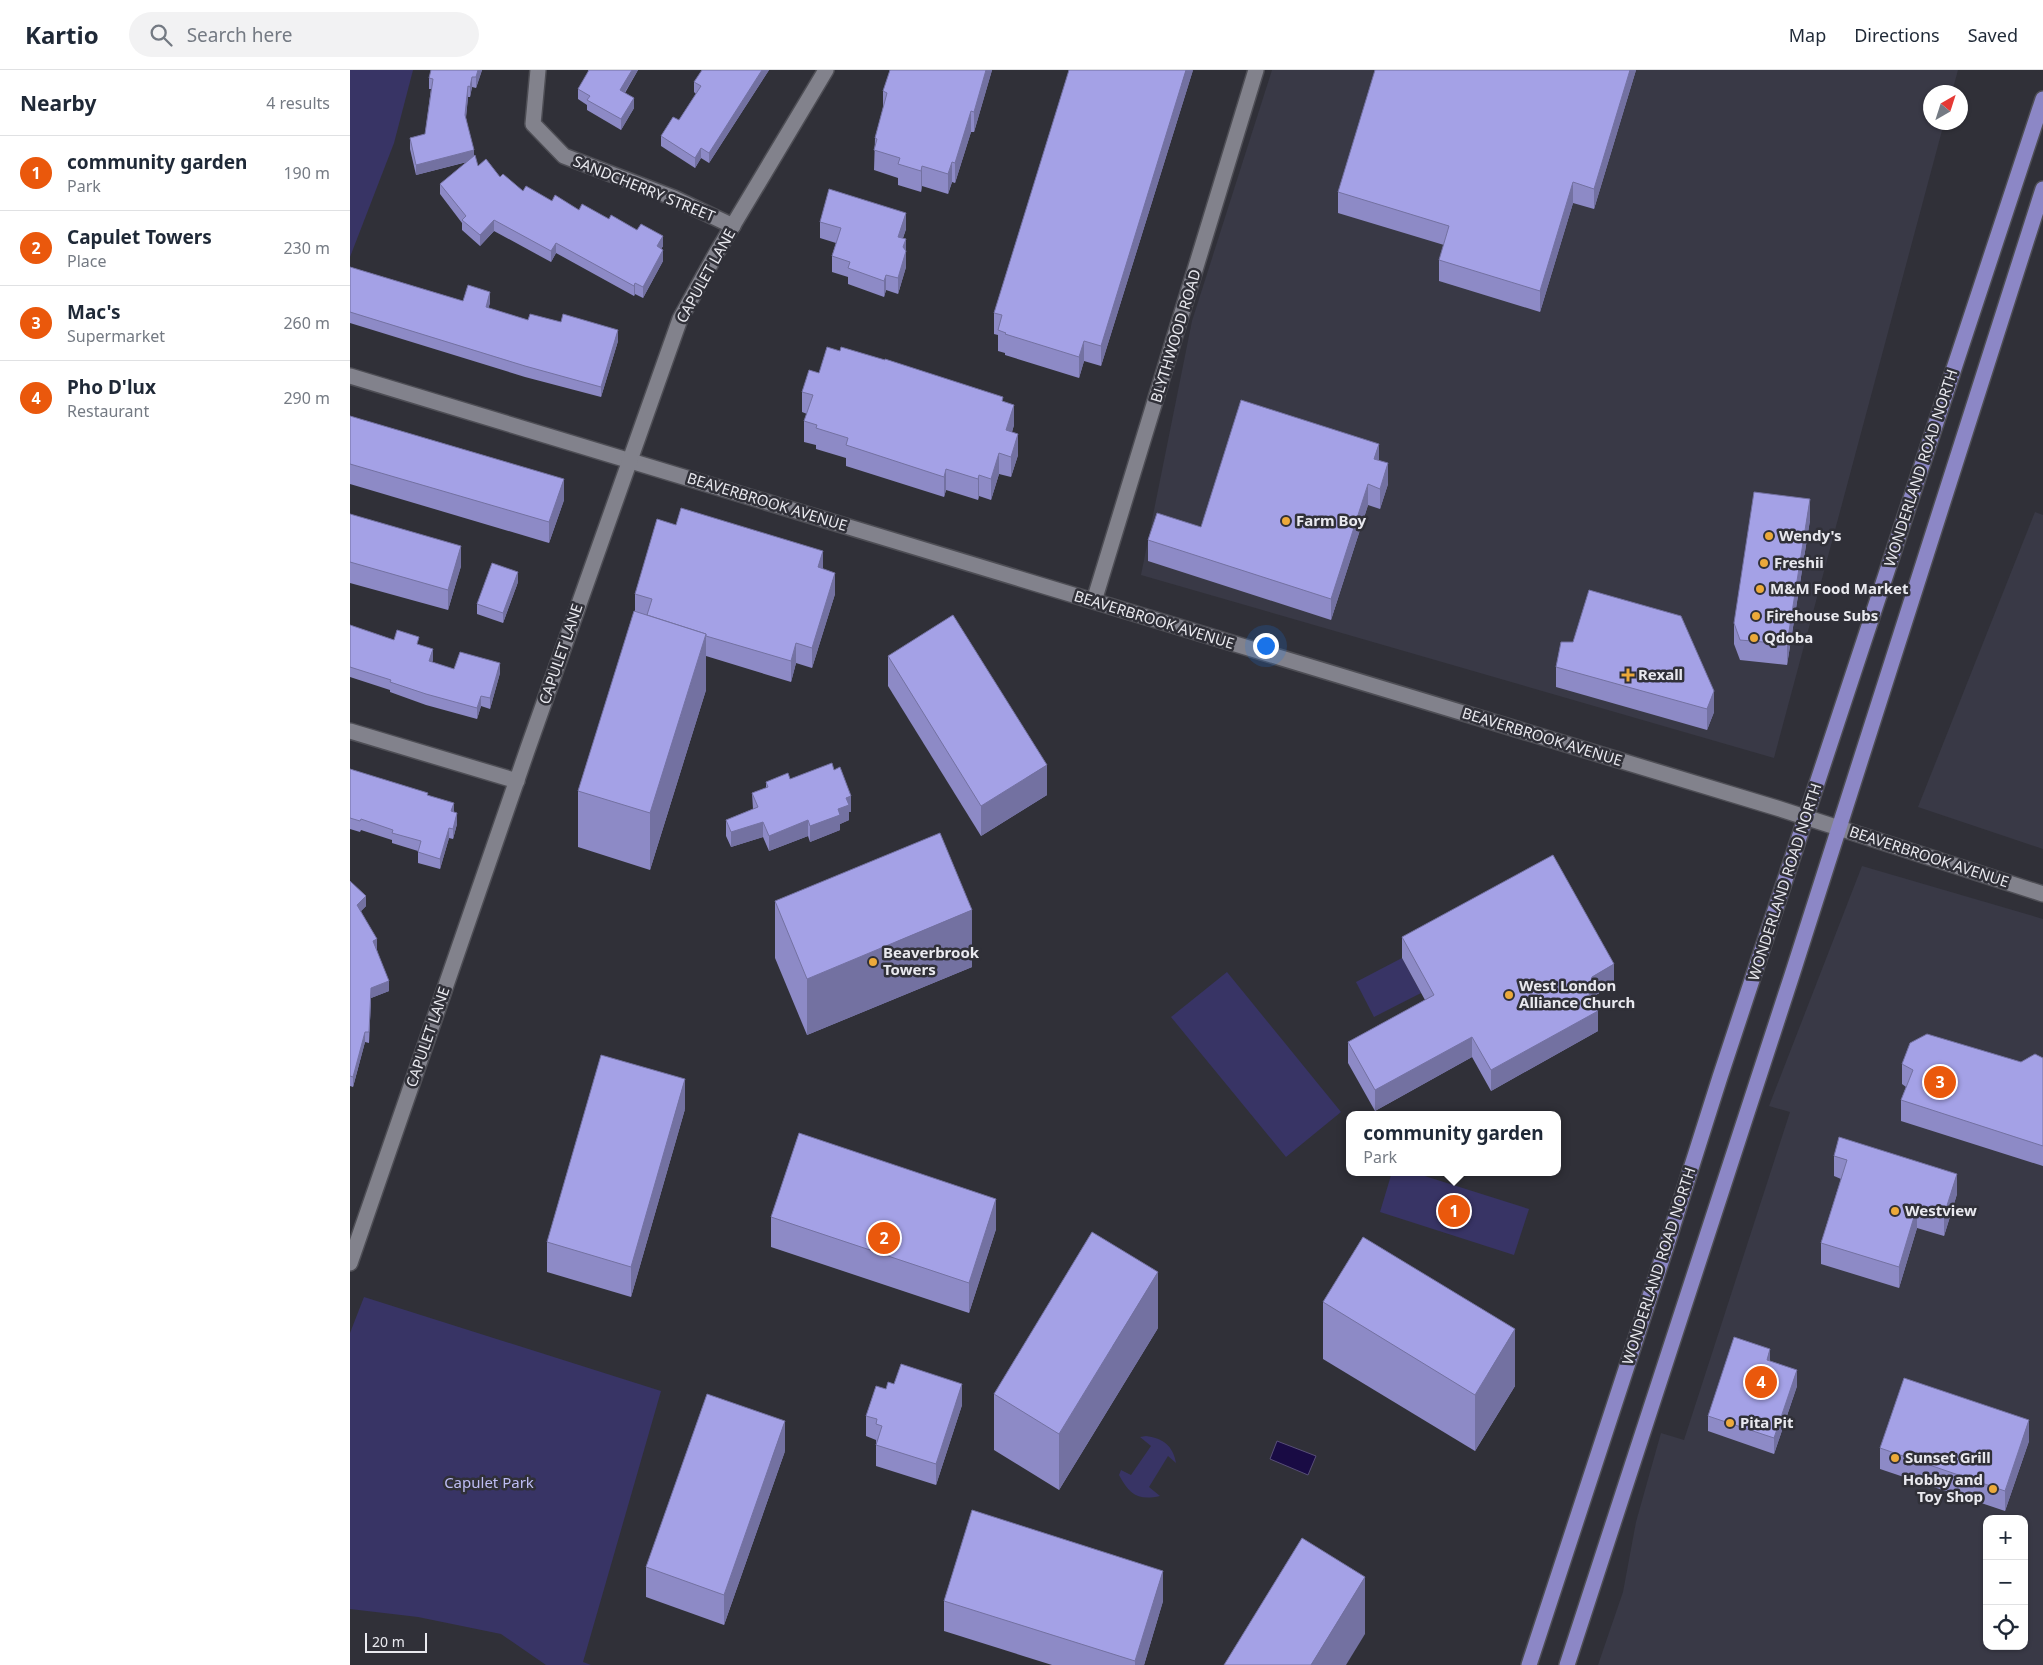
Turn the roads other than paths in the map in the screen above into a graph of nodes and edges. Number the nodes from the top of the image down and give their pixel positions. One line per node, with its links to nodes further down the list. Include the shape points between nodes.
1 (538, 70): 6 (street, SANDCHERRY STREET, via 533,124 564,156 674,198)
2 (826, 70): 6 (street, CAPULET LANE)
3 (1256, 70): 9 (street, BLYTHWOOD ROAD)
4 (2043, 99): 12 (main road, WONDERLAND ROAD NORTH)
5 (2043, 189): 13 (main road, WONDERLAND ROAD NORTH)
6 (733, 226): 8 (street, CAPULET LANE, via 680,319)
7 (350, 376): 8 (street, BEAVERBROOK AVENUE)
8 (630, 461): 9 (street, BEAVERBROOK AVENUE); 11 (street, CAPULET LANE)
9 (1094, 601): 12 (street, BEAVERBROOK AVENUE)
10 (350, 731): 11 (street)
11 (517, 781): 15 (street, CAPULET LANE)
12 (1806, 818): 13 (street, BEAVERBROOK AVENUE); 16 (main road, WONDERLAND ROAD NORTH)
13 (1838, 829): 14 (street, BEAVERBROOK AVENUE); 17 (main road, WONDERLAND ROAD NORTH)
14 (2043, 894)
15 (350, 1263)
16 (1529, 1665)
17 (1567, 1665)

